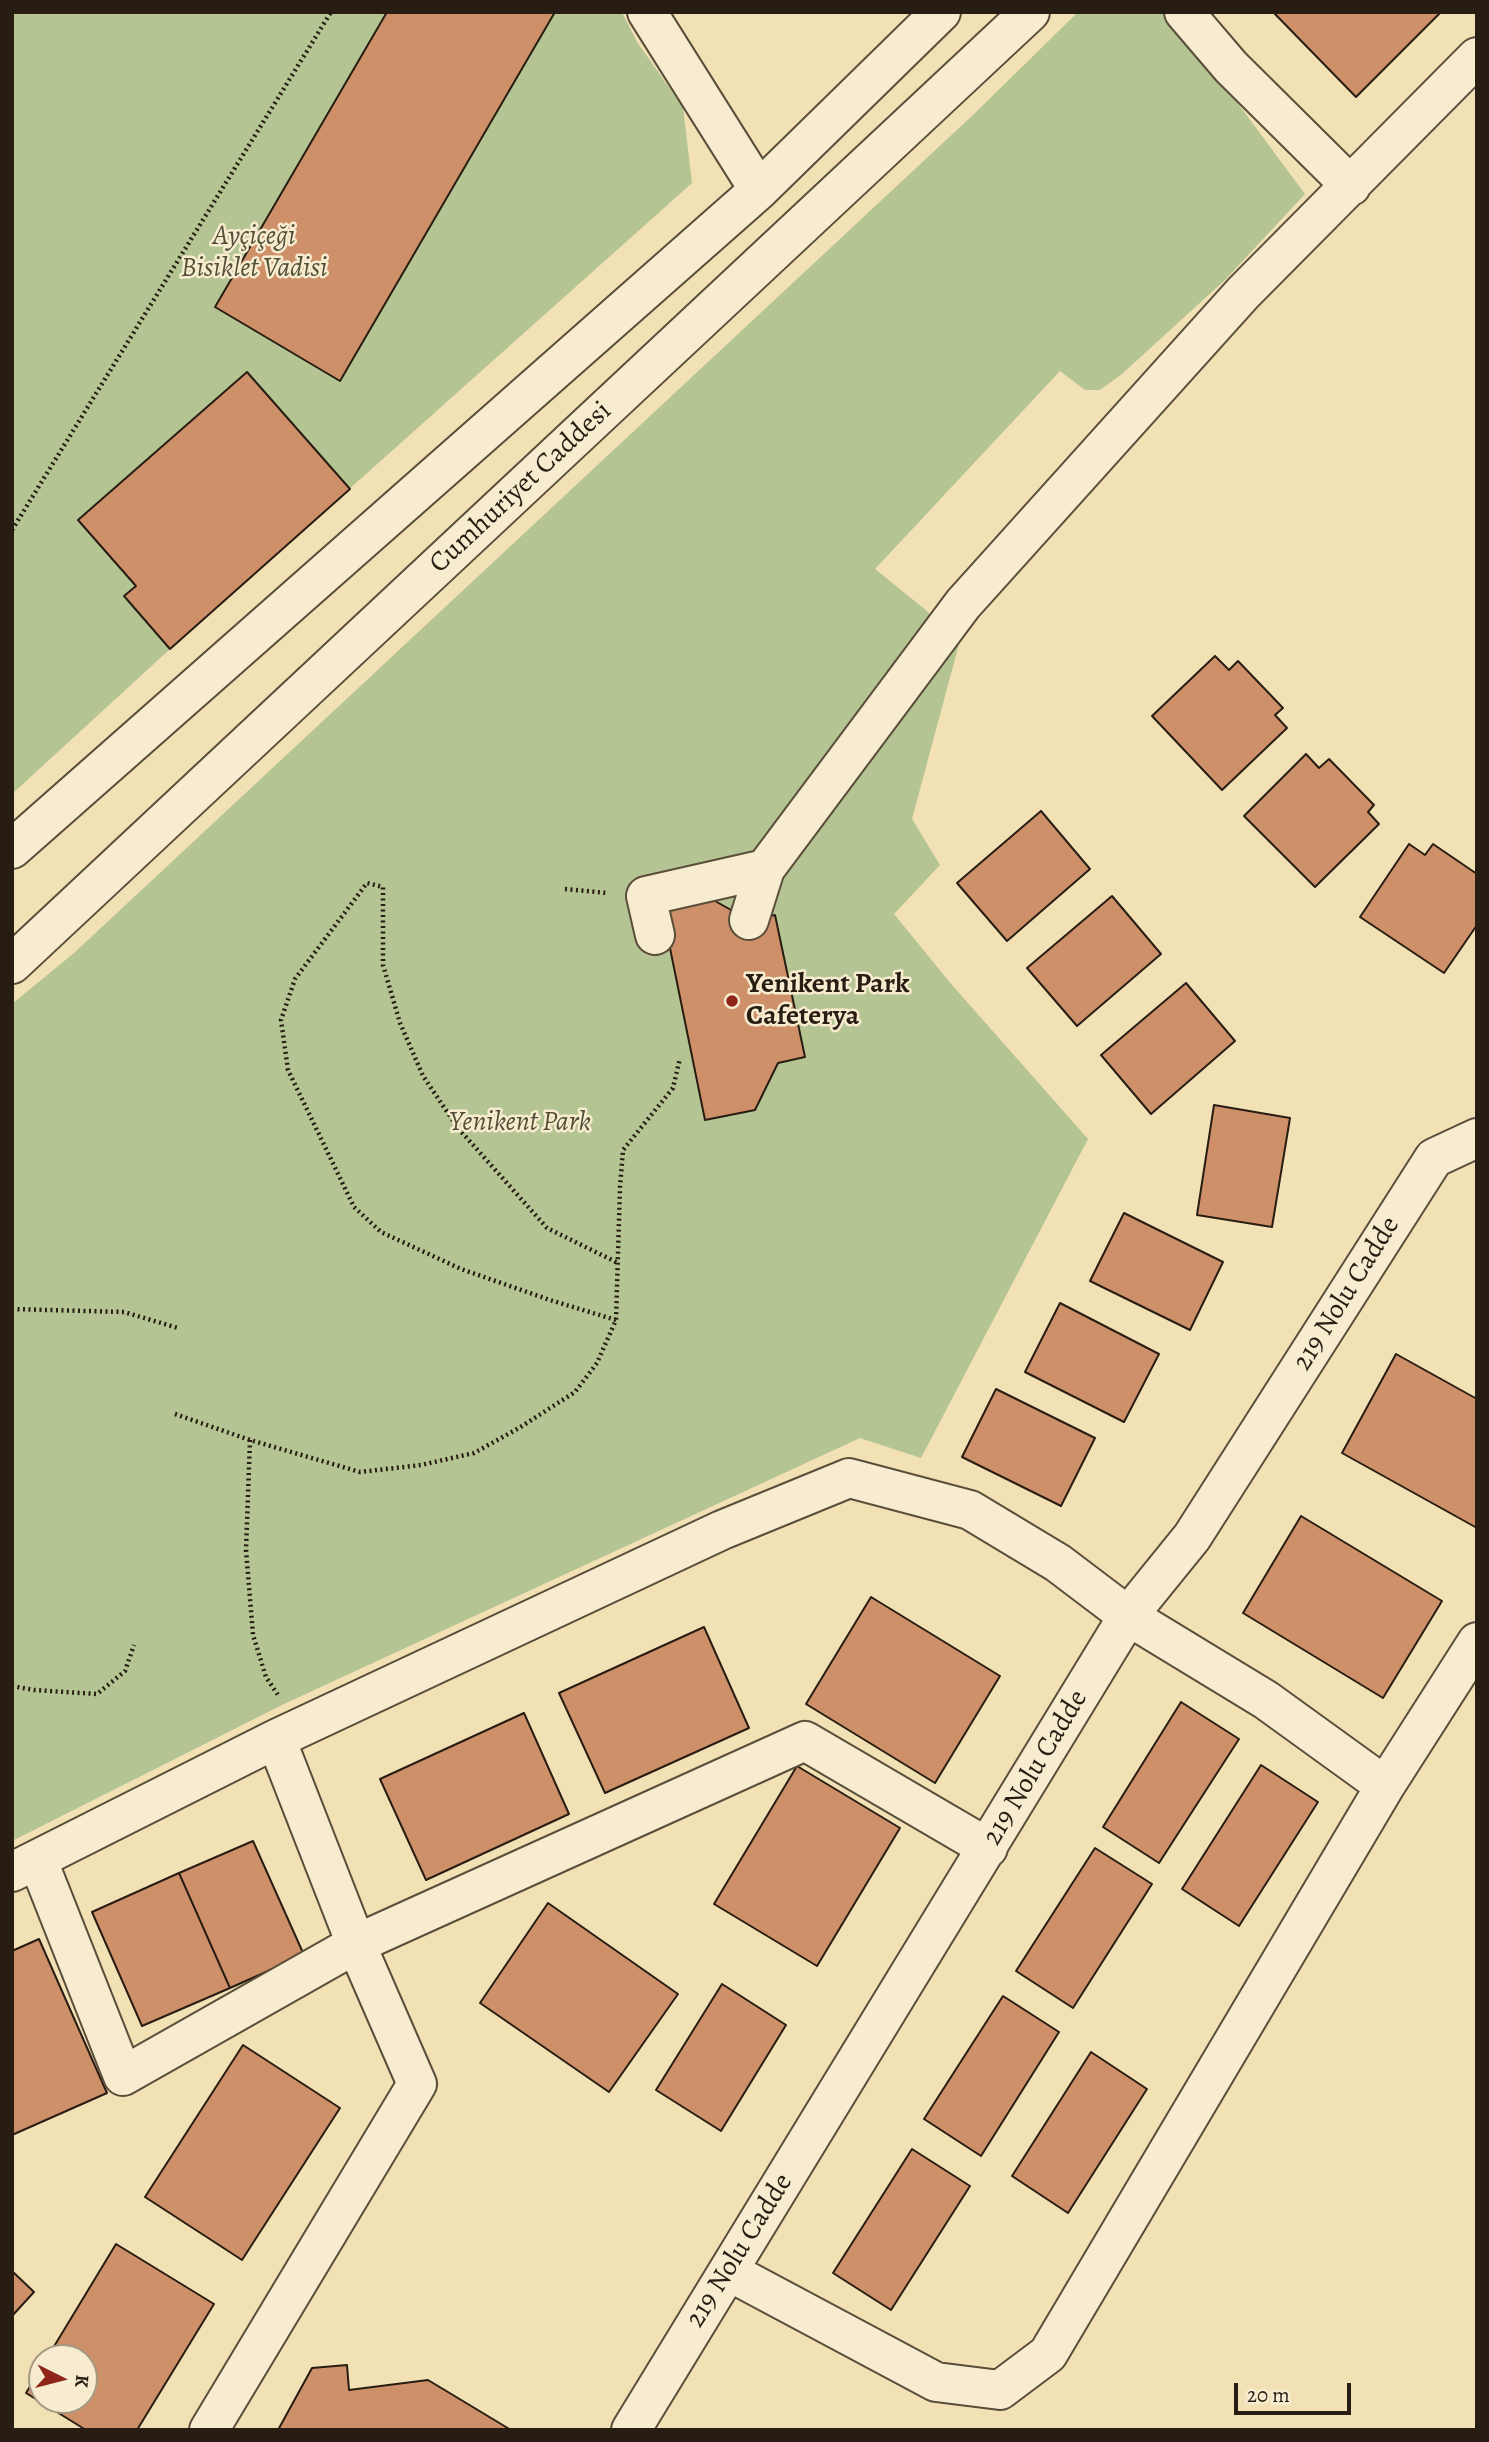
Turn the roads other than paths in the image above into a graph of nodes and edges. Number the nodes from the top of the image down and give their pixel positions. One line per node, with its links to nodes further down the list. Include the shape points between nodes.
1 (647, 12): 7 (street)
2 (941, 12): 7 (street)
3 (1030, 12): 12 (street, Cumhuriyet Caddesi)
4 (1184, 12): 6 (street, via 1231,67)
5 (1477, 57): 6 (street)
6 (1351, 186): 9 (street, via 1243,293 963,604)
7 (759, 190): 8 (street)
8 (12, 849)
9 (765, 869): 10 (street); 11 (street, via 646,896)
10 (749, 920)
11 (655, 935)
12 (12, 964)
13 (1477, 1138): 14 (street, 219 Nolu Cadde, via 1434,1158 1192,1536)
14 (1128, 1616): 16 (street, via 1058,1563 970,1510 849,1478 722,1530); 17 (street, via 1266,1700); 18 (street, 219 Nolu Cadde)
15 (1477, 1642): 17 (street)
16 (287, 1734): 19 (street); 20 (street)
17 (1385, 1786): 21 (street, via 1048,2354 1000,2390 936,2382)
18 (988, 1848): 20 (street, via 805,1741); 21 (street, 219 Nolu Cadde)
19 (25, 1866): 20 (street, via 123,2076)
20 (356, 1944): 22 (street, via 416,2084)
21 (728, 2271): 23 (street, 219 Nolu Cadde)
22 (209, 2430)
23 (631, 2430)

